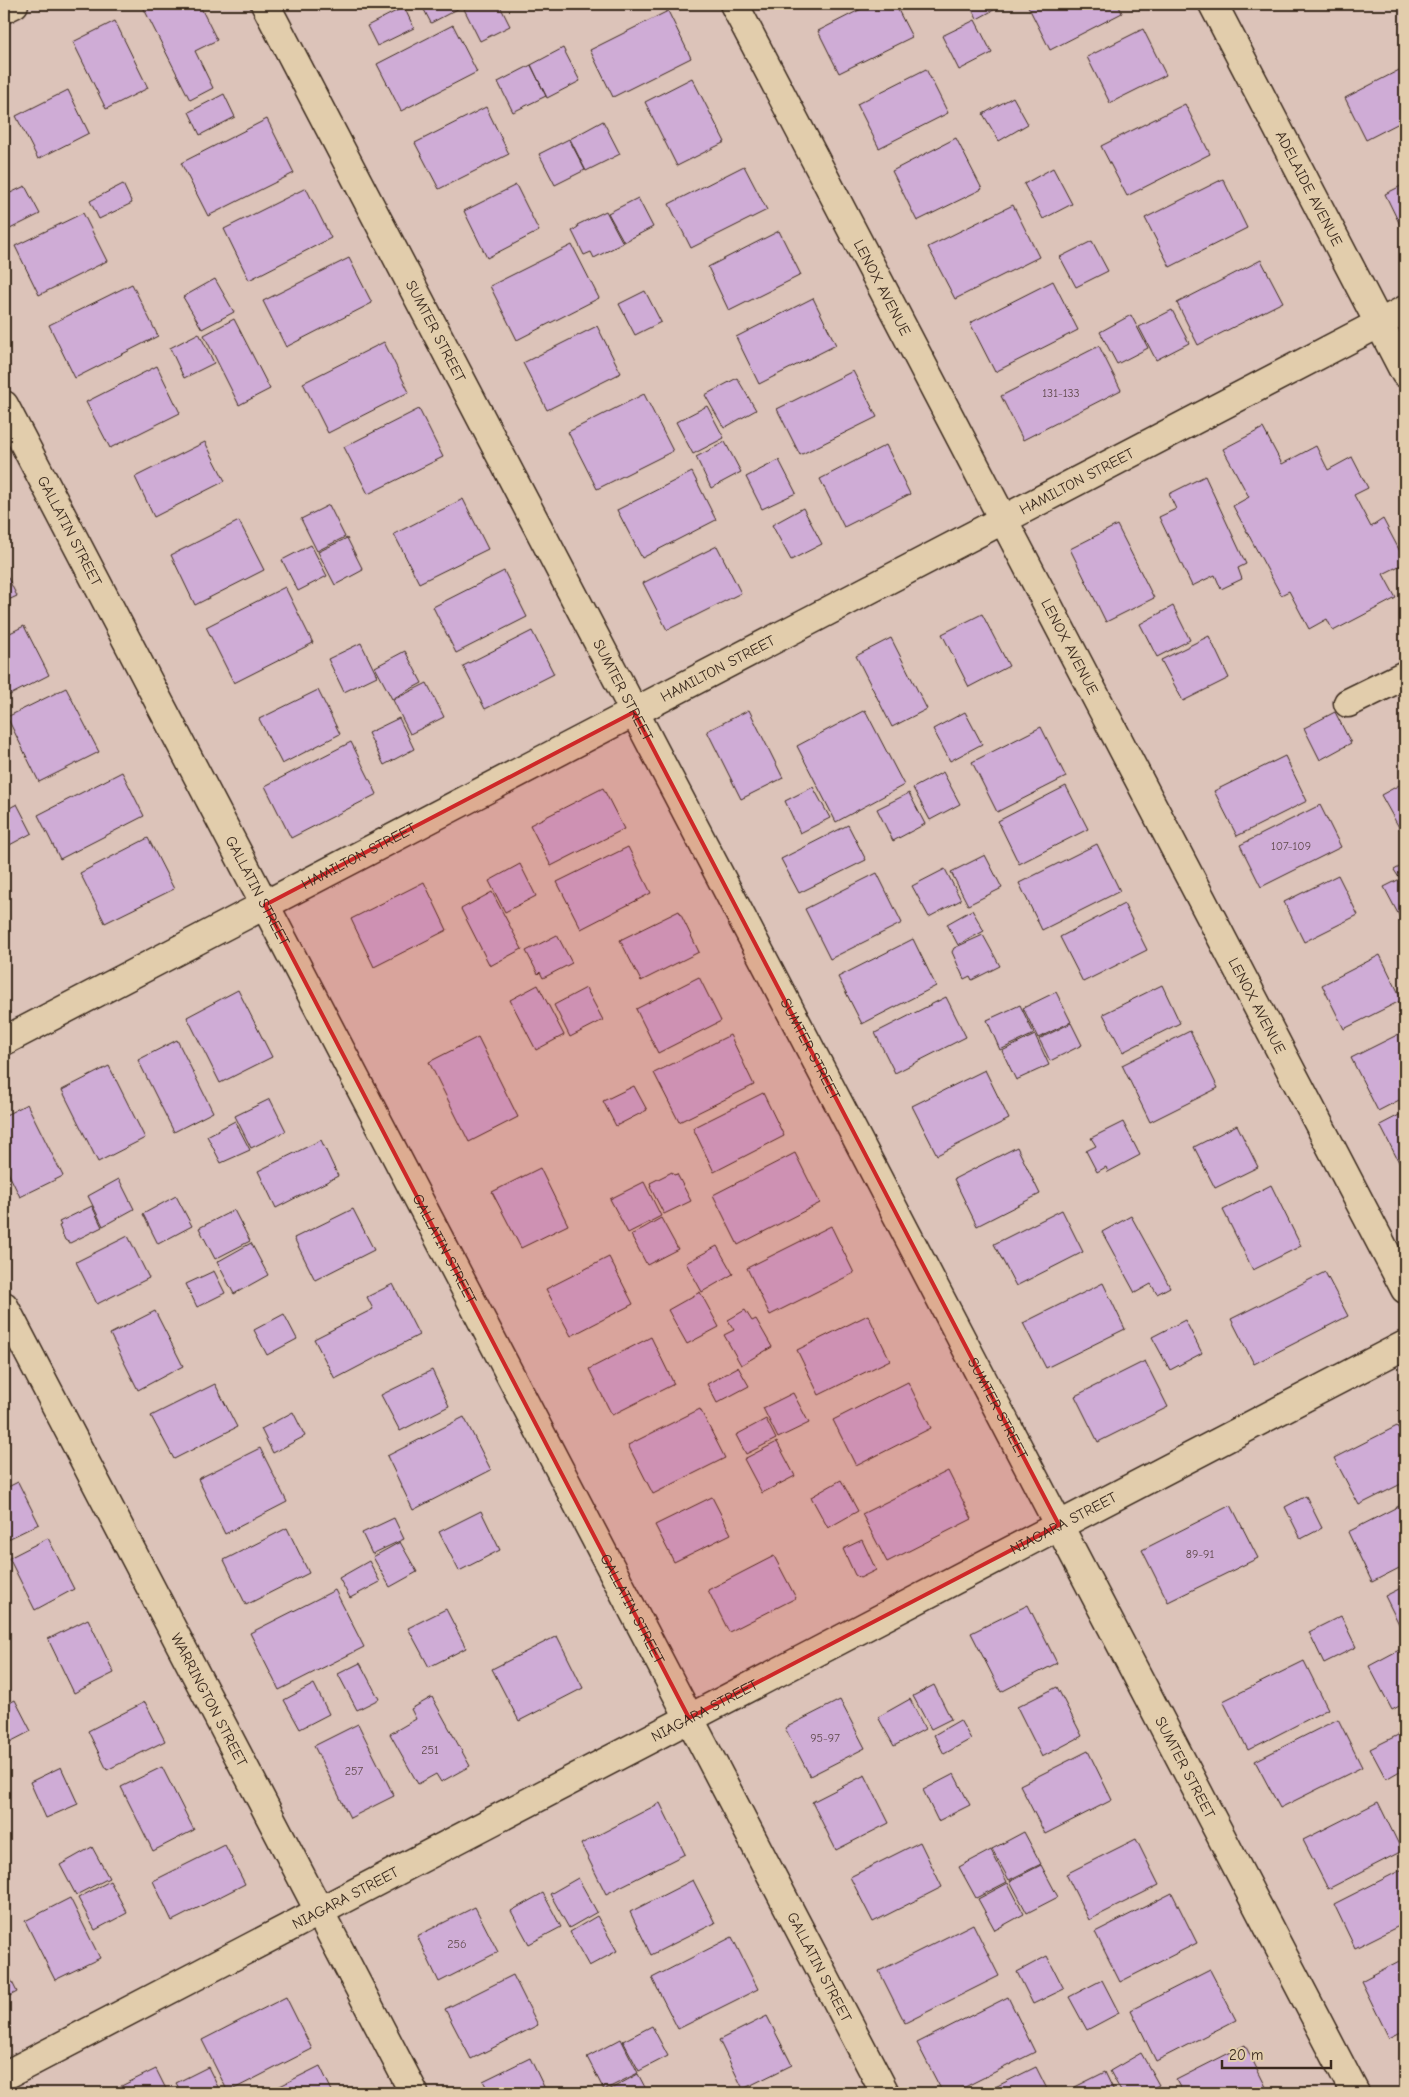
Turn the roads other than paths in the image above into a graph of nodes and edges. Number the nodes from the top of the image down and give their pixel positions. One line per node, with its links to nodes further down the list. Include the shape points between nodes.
1 (14, 4): 5 (street)
2 (265, 4): 13 (street, SUMTER STREET)
3 (734, 4): 10 (street, LENOX AVENUE)
4 (1213, 4): 7 (street, ADELAIDE AVENUE)
5 (4, 9)
6 (1405, 310): 7 (street, HAMILTON STREET)
7 (1380, 324): 8 (street, ADELAIDE AVENUE); 10 (street, HAMILTON STREET)
8 (1405, 373)
9 (4, 405): 14 (street, GALLATIN STREET)
10 (1004, 519): 13 (street, HAMILTON STREET); 16 (street, LENOX AVENUE)
11 (1405, 675): 12 (street)
12 (1348, 703)
13 (634, 712): 14 (street, HAMILTON STREET); 19 (street, SUMTER STREET)
14 (265, 905): 15 (street, HAMILTON STREET); 20 (street, GALLATIN STREET)
15 (4, 1041)
16 (1405, 1289)
17 (4, 1306): 21 (street, WARRINGTON STREET)
18 (1405, 1345): 19 (street, NIAGARA STREET)
19 (1059, 1525): 20 (street, NIAGARA STREET); 25 (street, SUMTER STREET)
20 (690, 1718): 21 (street, NIAGARA STREET); 24 (street, GALLATIN STREET)
21 (319, 1911): 22 (street, NIAGARA STREET); 23 (street, WARRINGTON STREET)
22 (4, 2076)
23 (414, 2093)
24 (885, 2093)
25 (1355, 2093)

